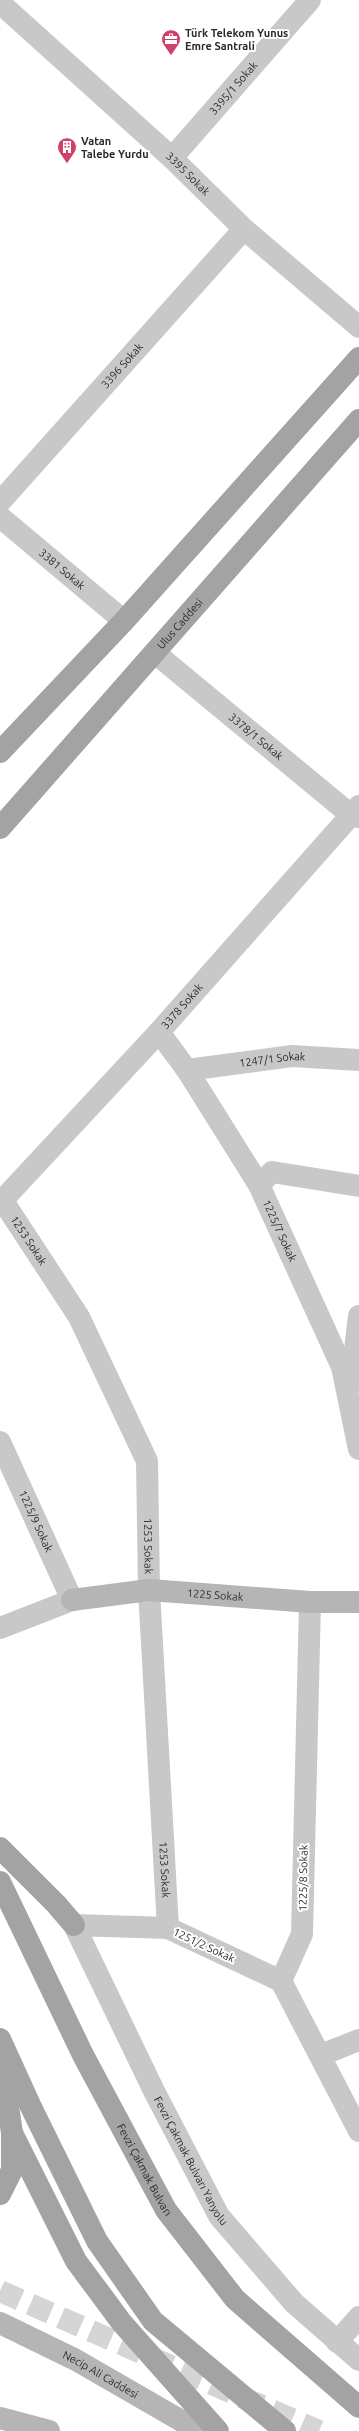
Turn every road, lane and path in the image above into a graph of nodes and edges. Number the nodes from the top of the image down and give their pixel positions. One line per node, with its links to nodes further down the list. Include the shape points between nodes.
1 (310, 0): 3 (street, 3395/1 Sokak)
2 (0, 3): 3 (street, 3395 Sokak)
3 (172, 158): 4 (street, 3395 Sokak)
4 (244, 229): 5 (street, 3395 Sokak); 8 (street, 3396 Sokak)
5 (359, 328)
6 (359, 358): 10 (main road)
7 (359, 420): 11 (main road, Ulus Caddesi)
8 (0, 502)
9 (0, 517): 10 (street, 3381 Sokak)
10 (124, 621): 12 (main road)
11 (155, 653): 13 (street, 3378/1 Sokak); 14 (main road, Ulus Caddesi)
12 (0, 752)
13 (356, 812): 15 (street, 3378 Sokak)
14 (0, 828)
15 (159, 1032): 17 (street, 1225/7 Sokak); 20 (street, 3378 Sokak)
16 (359, 1060): 17 (street, 1247/1 Sokak, via 292,1056)
17 (187, 1070): 18 (street, 1225/7 Sokak)
18 (258, 1185): 19 (street, via 272,1172); 22 (street, 1225/7 Sokak, via 342,1368)
19 (359, 1186)
20 (1, 1202): 25 (street, 1253 Sokak, via 78,1317 147,1461)
21 (359, 1316): 22 (street)
22 (349, 1398): 24 (street, 1225/7 Sokak)
23 (0, 1442): 26 (street, 1225/9 Sokak)
24 (359, 1449)
25 (149, 1590): 26 (street, 1225 Sokak); 27 (street, 1225 Sokak); 33 (street, 1253 Sokak)
26 (72, 1600): 29 (street)
27 (310, 1602): 28 (street, 1225 Sokak); 34 (street, 1225/8 Sokak, via 302,1934)
28 (359, 1602)
29 (0, 1628)
30 (0, 1848): 32 (main road, via 56,1904)
31 (0, 1882): 46 (main road, Fevzi Çakmak Bulvarı, via 83,2055 166,2210 235,2299)
32 (74, 1926): 33 (street, 1251/2 Sokak); 44 (street, Fevzi Çakmak Bulvarı Yanyolu, via 154,2091 219,2216 294,2303)
33 (168, 1928): 34 (street, 1251/2 Sokak)
34 (281, 1981): 38 (street)
35 (0, 2039): 51 (main road, via 98,2241 154,2320)
36 (359, 2040): 38 (street)
37 (0, 2054): 40 (main road)
38 (321, 2055): 39 (street)
39 (359, 2131)
40 (12, 2133): 41 (main road, via 12,2170); 50 (main road, via 76,2261 122,2322)
41 (0, 2194)
42 (359, 2316): 44 (street)
43 (0, 2323): 49 (street, Necip Ali Caddesi, via 76,2360)
44 (336, 2342): 45 (street, Fevzi Çakmak Bulvarı Yanyolu)
45 (359, 2360)
46 (359, 2407)
47 (0, 2418): 48 (street)
48 (49, 2431)
49 (199, 2431)
50 (218, 2431)
51 (285, 2431)

